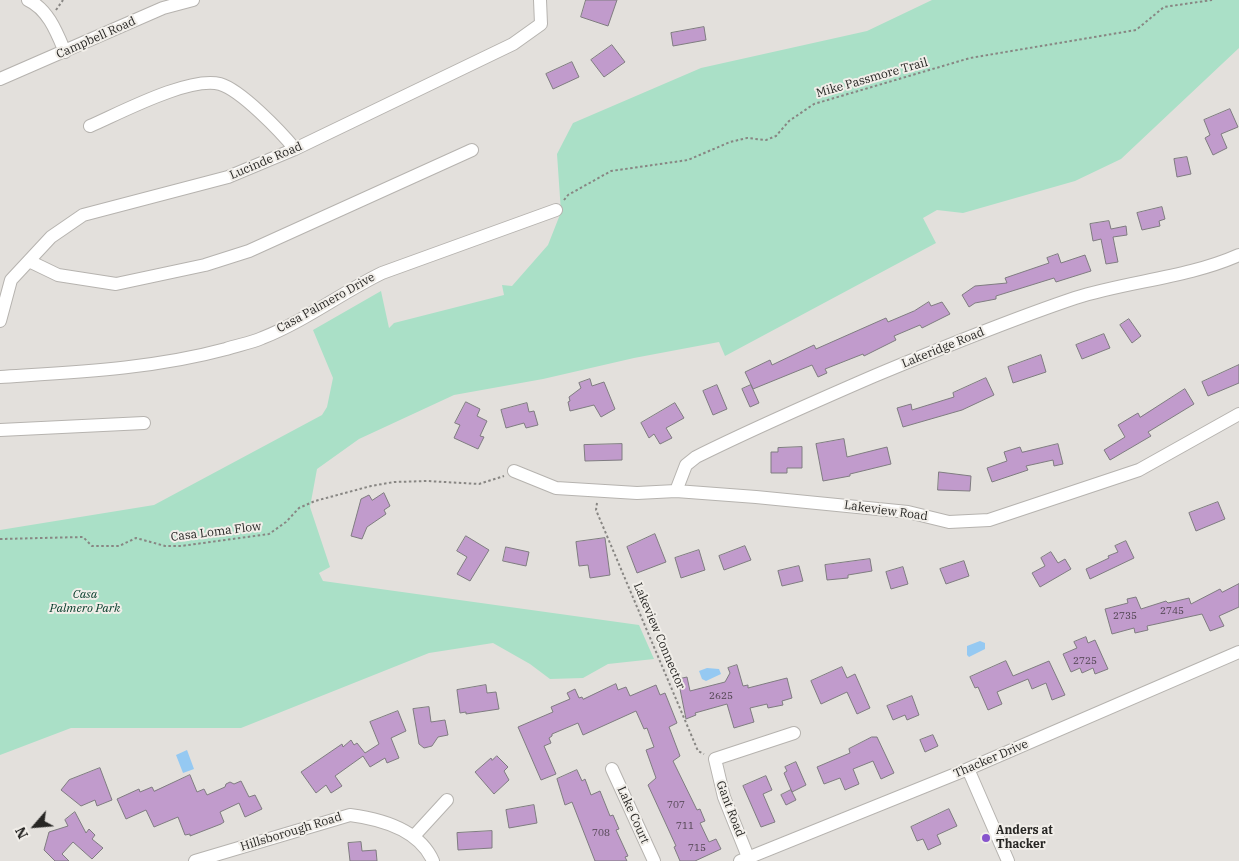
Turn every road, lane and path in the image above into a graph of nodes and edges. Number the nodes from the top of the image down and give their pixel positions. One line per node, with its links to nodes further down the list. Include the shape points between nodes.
1 (28, 0): 5 (street, via 55,27)
2 (193, 0): 5 (street, Campbell Road, via 163,8)
3 (540, 0): 8 (street, Lucinde Road, via 541,24 513,44)
4 (1212, 0): 10 (path, Mike Passmore Trail, via 1164,7 1136,30 970,58 814,104 789,121 776,136 766,140 747,138 688,160 611,171 568,195)
5 (65, 52): 6 (street, Campbell Road)
6 (0, 79)
7 (90, 126): 8 (street, via 181,88 221,84 274,124)
8 (295, 149): 12 (street, Lucinde Road, via 228,177 83,215 51,237)
9 (472, 150): 12 (street, via 249,251 206,265 116,284 58,275)
10 (556, 210): 14 (street, Casa Palmero Drive, via 382,273 261,339 194,358 96,371)
11 (1239, 255): 19 (street, Lakeridge Road, via 1102,290 942,348 696,457 686,465)
12 (29, 261): 13 (street, Lucinde Road, via 11,280)
13 (0, 321)
14 (0, 376)
15 (1239, 414): 19 (street, Lakeview Road, via 1139,470 989,520 950,522 908,512)
16 (144, 423): 17 (street)
17 (0, 430)
18 (514, 471): 19 (street, Lakeview Road, via 556,488 637,493); 21 (path, Casa Loma Flow, via 479,484 427,480 371,486 299,508 268,534 181,546 165,546 136,538 119,546 92,546 83,537)
19 (676, 491)
20 (596, 510): 24 (path, Lakeview Connector, via 698,751)
21 (0, 539)
22 (1239, 652): 26 (street, Thacker Drive)
23 (794, 733): 24 (street)
24 (715, 759): 29 (street, Gant Road)
25 (612, 769): 32 (street, Lake Court)
26 (968, 769): 29 (street, Thacker Drive); 33 (street)
27 (447, 800): 28 (street)
28 (414, 836): 30 (street, Hillsborough Road, via 374,818 350,815); 31 (street, Hillsborough Road)
29 (744, 859)
30 (195, 861)
31 (433, 861)
32 (654, 861)
33 (1008, 861)

